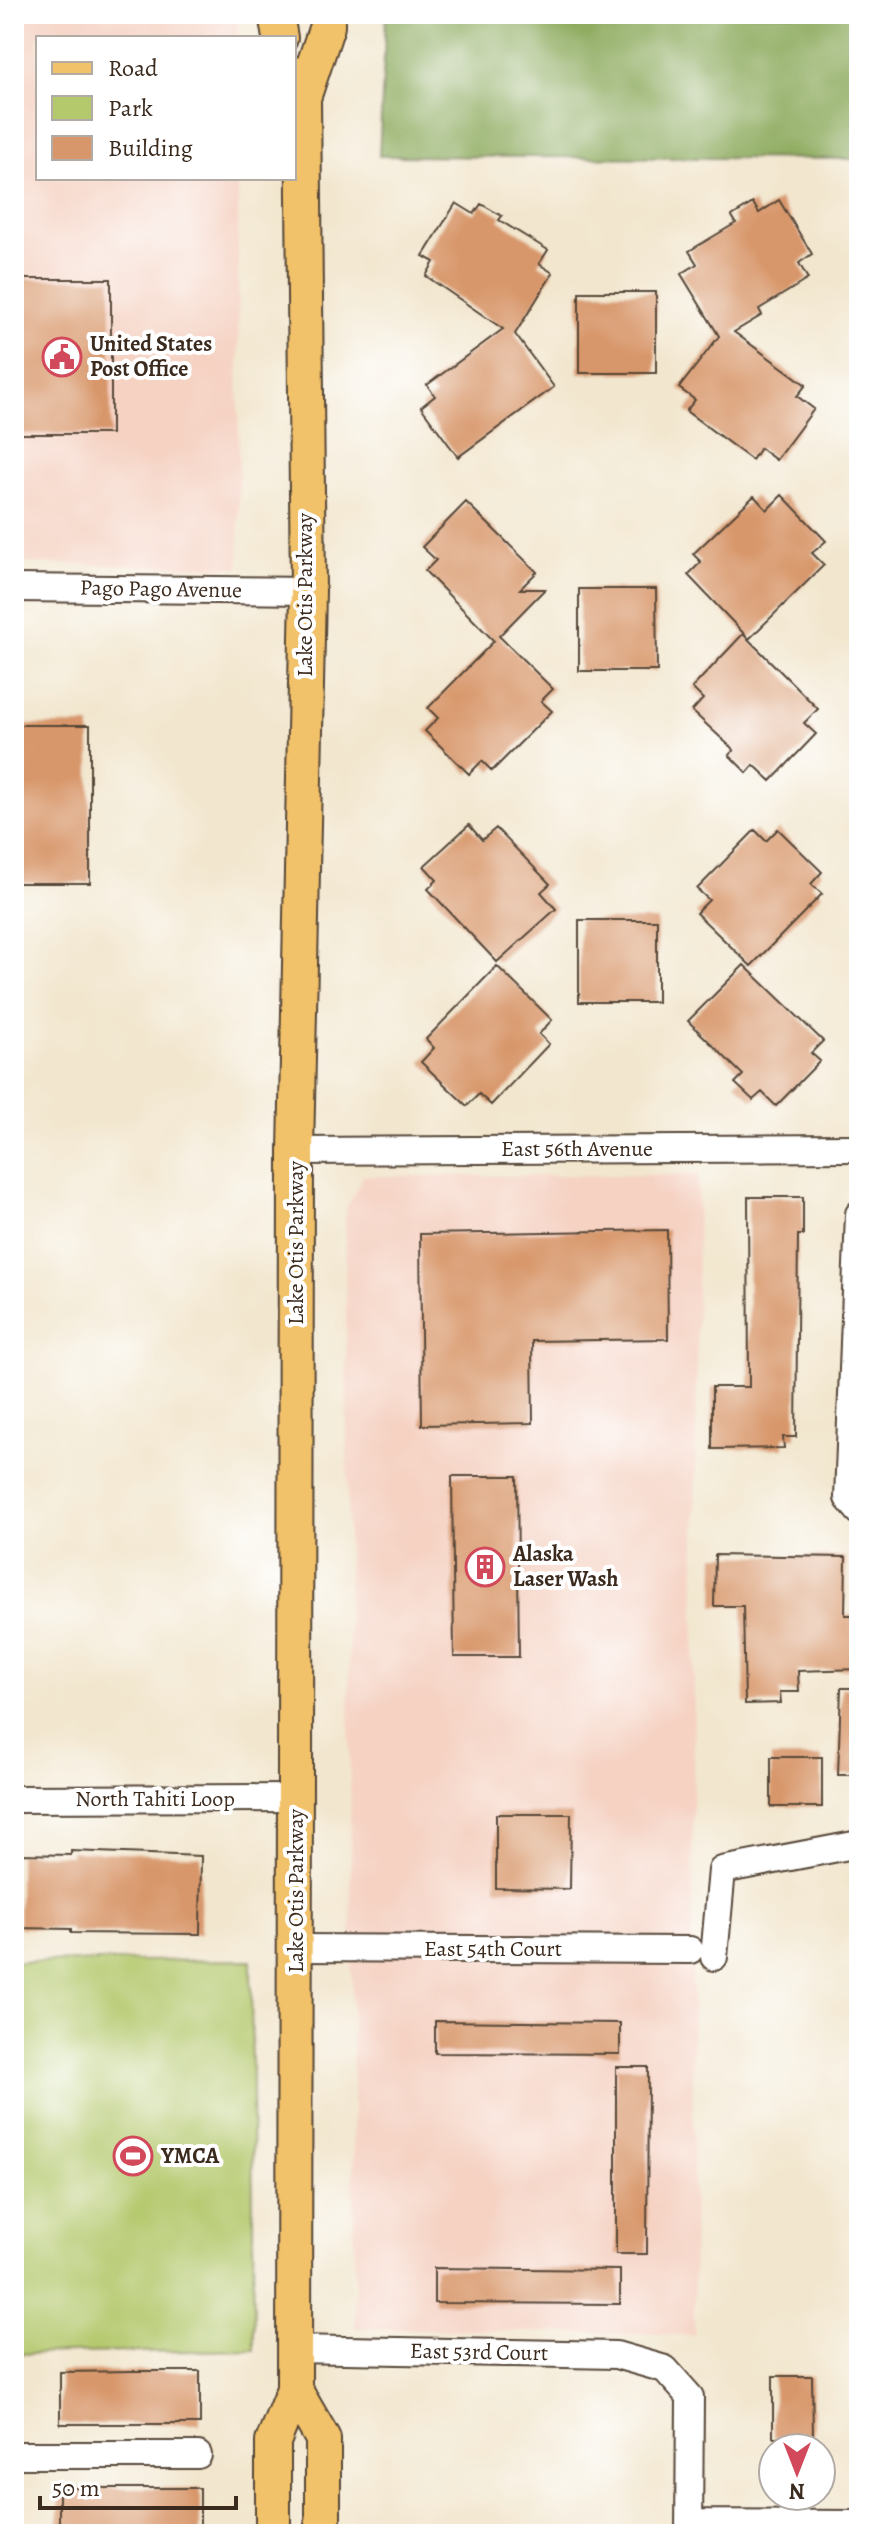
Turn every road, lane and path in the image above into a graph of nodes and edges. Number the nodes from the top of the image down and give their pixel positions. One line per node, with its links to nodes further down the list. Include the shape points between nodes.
1 (276, 14): 3 (main road)
2 (327, 14): 4 (main road, Lake Otis Parkway, via 327,26)
3 (280, 36)
4 (298, 86): 6 (main road, Lake Otis Parkway)
5 (14, 588): 6 (street, Pago Pago Avenue)
6 (308, 591): 8 (main road, Lake Otis Parkway)
7 (859, 1148): 8 (street, East 56th Avenue)
8 (296, 1151): 11 (main road, Lake Otis Parkway)
9 (859, 1214): 10 (street, via 848,1498)
10 (859, 1511)
11 (296, 1798): 12 (street, North Tahiti Loop); 14 (main road, Lake Otis Parkway)
12 (14, 1799)
13 (859, 1844): 14 (street, East 54th Court, via 722,1870 702,1954)
14 (297, 1948): 15 (main road, Lake Otis Parkway)
15 (292, 2349): 16 (main road, Lake Otis Parkway); 20 (street, East 53rd Court, via 612,2354 665,2369 690,2397)
16 (294, 2389): 21 (main road, Lake Otis Parkway, via 273,2442); 22 (main road, Lake Otis Parkway, via 323,2439)
17 (14, 2455): 18 (street)
18 (198, 2455)
19 (859, 2524): 20 (street)
20 (689, 2528)
21 (273, 2534)
22 (323, 2534)

